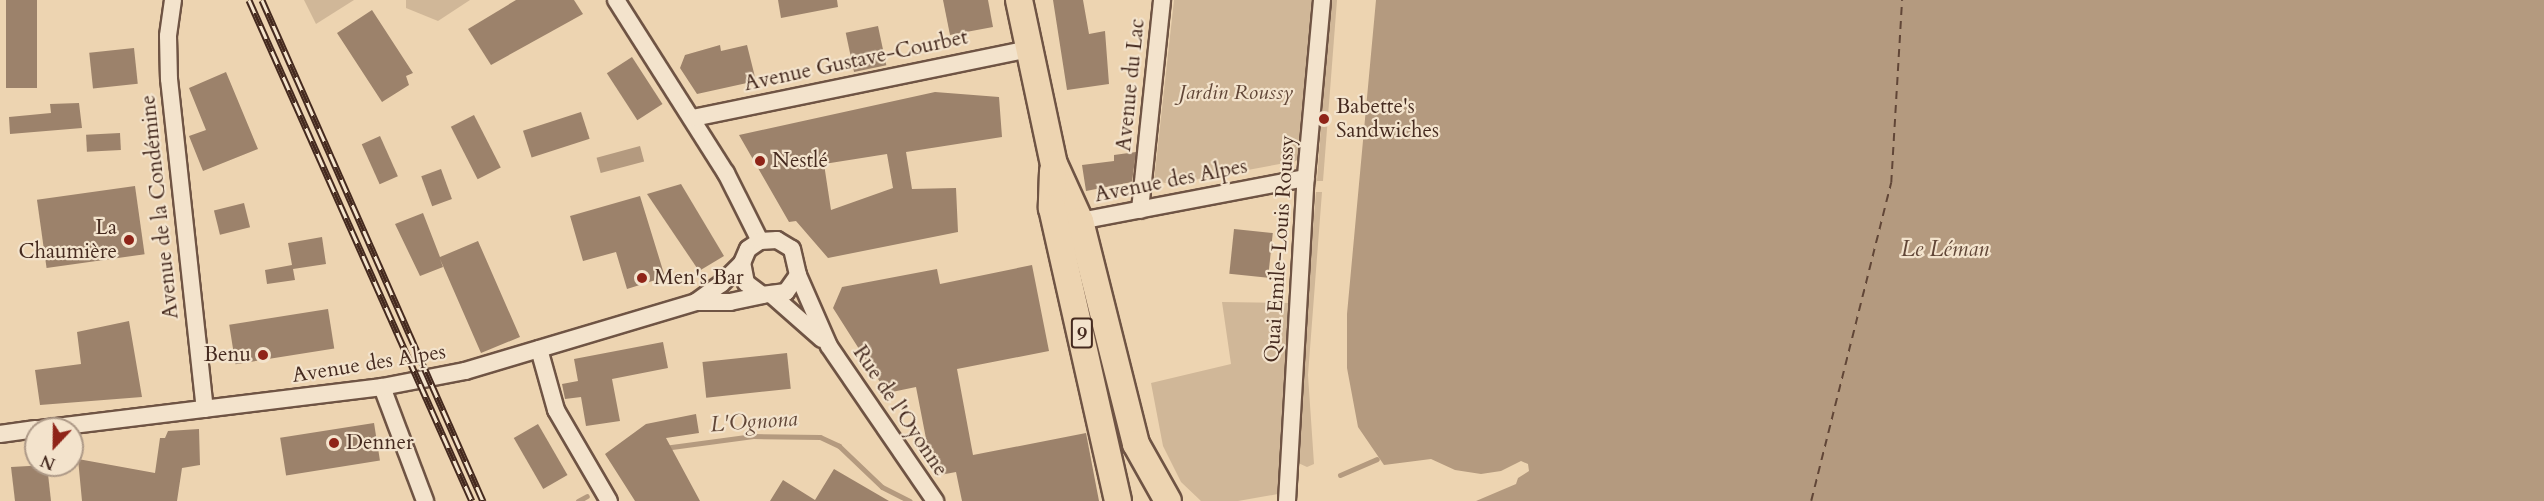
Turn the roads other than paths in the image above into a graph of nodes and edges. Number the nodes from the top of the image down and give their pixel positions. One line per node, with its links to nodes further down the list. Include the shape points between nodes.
1 (173, 0): 20 (street, Avenue de la Condémine, via 168,36 169,79)
2 (616, 0): 7 (street)
3 (1019, 0): 6 (main road, 9)
4 (1162, 0): 10 (street, Avenue du Lac)
5 (1322, 0): 9 (street, Quai Emile-Louis Roussy)
6 (1028, 49): 7 (street, Avenue Gustave-Courbet); 8 (main road, 9)
7 (693, 118): 12 (street)
8 (1054, 164): 11 (main road, 9); 27 (main road, 9, via 1052,208)
9 (1306, 178): 10 (street, Avenue des Alpes); 29 (street, Quai Emile-Louis Roussy)
10 (1140, 210): 11 (street, Avenue des Alpes)
11 (1080, 221): 28 (main road, 9, via 1136,444)
12 (760, 241): 13 (street, via 748,249); 14 (street, via 777,240 792,249)
13 (742, 262): 15 (street, via 746,283); 16 (street, Avenue des Alpes)
14 (798, 275): 15 (street, via 786,292); 17 (street, Rue de l'Oyonne)
15 (768, 296): 16 (street, Avenue des Alpes); 17 (street, Rue de l'Oyonne)
16 (696, 302): 18 (street, Avenue des Alpes)
17 (829, 346): 26 (street, Rue de l'Oyonne)
18 (539, 349): 19 (street, Avenue des Alpes, via 465,371); 25 (street, via 556,410)
19 (382, 387): 20 (street, Avenue des Alpes); 24 (street)
20 (205, 409): 21 (street, Avenue des Alpes)
21 (84, 423)
22 (24, 431): 23 (street, Avenue des Alpes)
23 (0, 434)
24 (425, 501)
25 (609, 501)
26 (935, 501)
27 (1119, 501)
28 (1168, 501)
29 (1287, 501)

